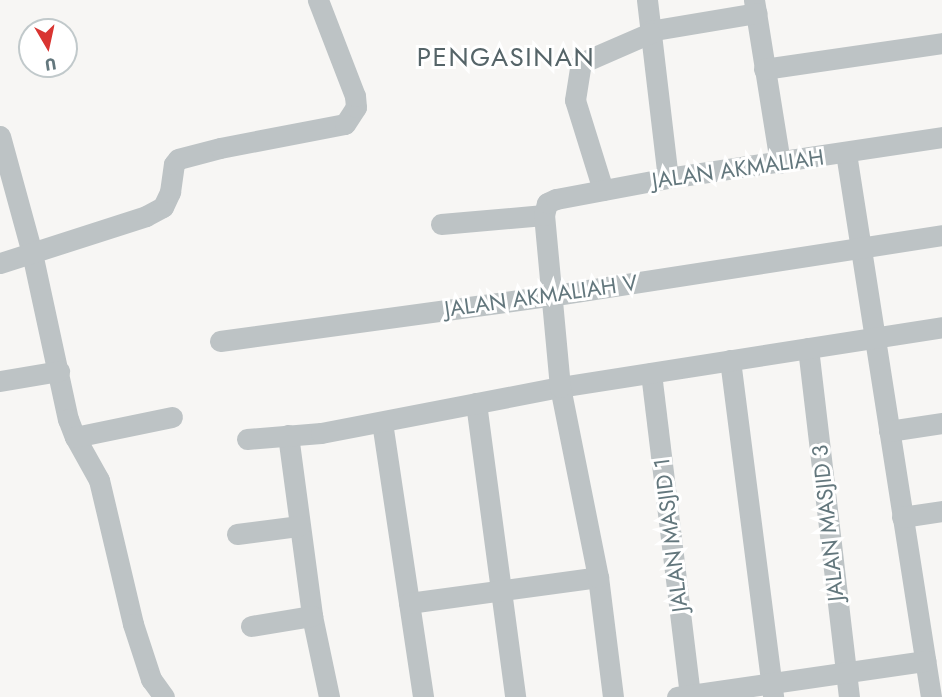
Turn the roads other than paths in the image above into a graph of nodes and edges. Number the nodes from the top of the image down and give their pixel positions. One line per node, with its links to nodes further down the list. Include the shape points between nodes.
1 (318, 0): 17 (street, via 356,96 356,107 345,124 178,159 163,207)
2 (647, 0): 4 (street)
3 (755, 6): 4 (street); 6 (street)
4 (650, 32): 11 (street); 12 (street, via 581,63 575,100)
5 (942, 43): 6 (street)
6 (764, 69): 10 (street)
7 (0, 136): 17 (street)
8 (942, 137): 9 (street, JALAN AKMALIAH)
9 (846, 153): 10 (street, JALAN AKMALIAH); 16 (street)
10 (780, 163): 11 (street, JALAN AKMALIAH)
11 (668, 178): 12 (street, JALAN AKMALIAH)
12 (603, 190): 13 (street, JALAN AKMALIAH, via 556,199 547,203)
13 (544, 215): 14 (street); 19 (street)
14 (441, 224)
15 (942, 235): 16 (street, JALAN AKMALIAH V)
16 (862, 248): 19 (street, JALAN AKMALIAH V); 21 (street)
17 (32, 253): 18 (street); 25 (street)
18 (0, 263)
19 (549, 296): 22 (street, JALAN AKMALIAH V); 28 (street)
20 (942, 327): 21 (street)
21 (876, 337): 23 (street); 33 (street)
22 (220, 340)
23 (808, 348): 24 (street); 47 (street, JALAN MASJID 3)
24 (730, 360): 26 (street); 48 (street)
25 (59, 371): 27 (street); 35 (street)
26 (651, 373): 28 (street); 49 (street, JALAN MASJID 1)
27 (0, 381)
28 (560, 387): 29 (street); 41 (street)
29 (476, 403): 31 (street); 42 (street)
30 (172, 417): 35 (street)
31 (382, 422): 34 (street); 43 (street)
32 (942, 423): 33 (street)
33 (889, 431): 38 (street)
34 (288, 435): 36 (street); 39 (street)
35 (75, 437): 50 (street, via 99,480 133,624 151,679)
36 (247, 439)
37 (942, 511): 38 (street)
38 (902, 517): 46 (street)
39 (299, 526): 40 (street); 44 (street)
40 (237, 534)
41 (598, 577): 42 (street); 54 (street)
42 (501, 592): 43 (street); 53 (street)
43 (409, 603): 52 (street)
44 (312, 615): 45 (street); 51 (street)
45 (251, 626)
46 (925, 661): 47 (street); 56 (street)
47 (844, 673): 48 (street); 55 (street, JALAN MASJID 3)
48 (772, 690): 49 (street)
49 (686, 696)
50 (164, 697)
51 (328, 697)
52 (423, 697)
53 (515, 697)
54 (613, 697)
55 (849, 697)
56 (932, 697)

